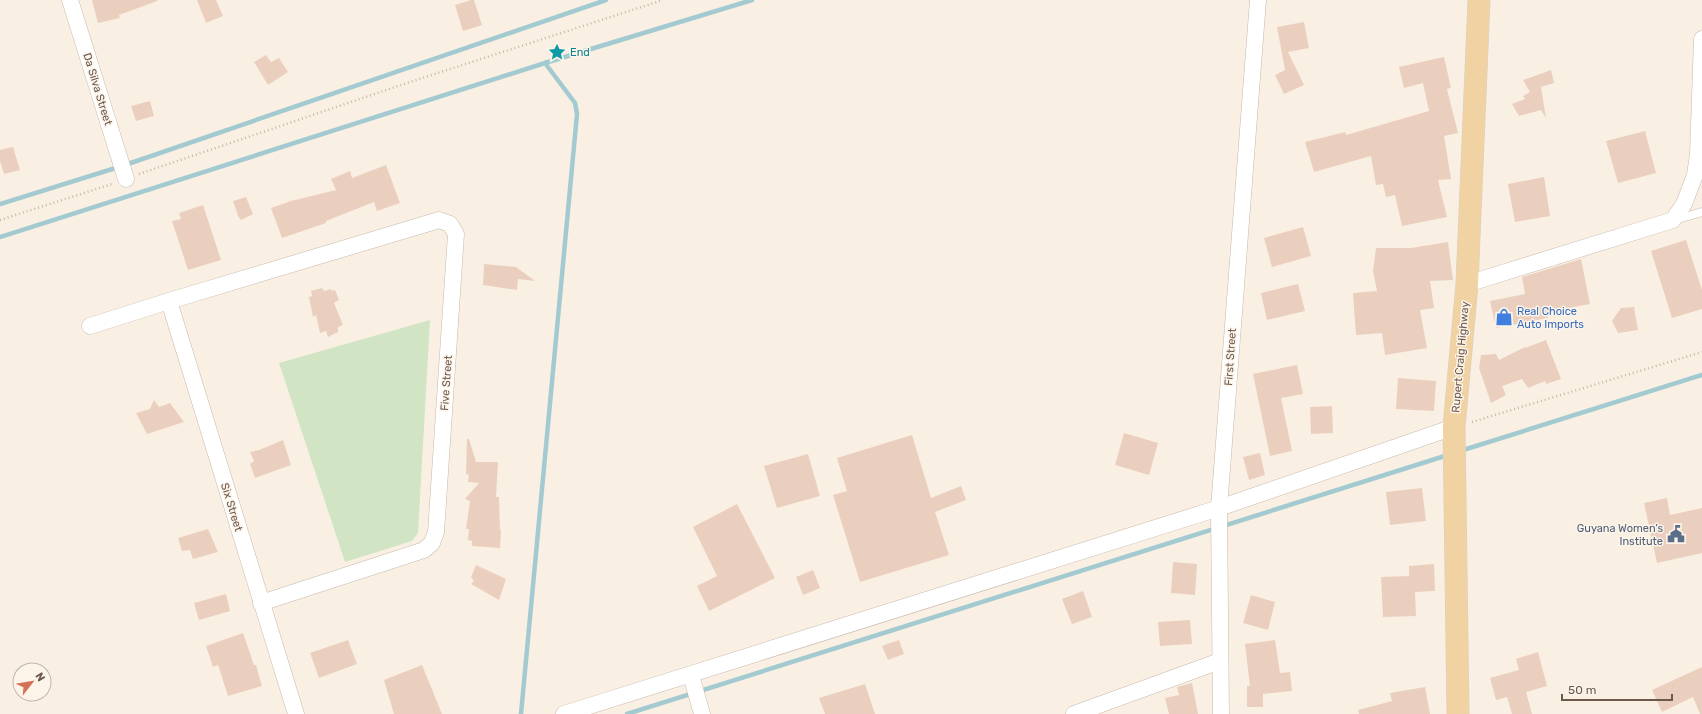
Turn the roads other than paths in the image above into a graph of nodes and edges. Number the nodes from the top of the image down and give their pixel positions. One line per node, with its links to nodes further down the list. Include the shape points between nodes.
1 (70, 0): 5 (street, Da Silva Street)
2 (1258, 0): 12 (street, First Street)
3 (1479, 0): 8 (main road, Rupert Craig Highway)
4 (1702, 39): 7 (street, via 1695,175 1684,204)
5 (126, 179)
6 (1702, 212): 7 (lane)
7 (1674, 220): 8 (street)
8 (1467, 284): 11 (main road, Rupert Craig Highway)
9 (169, 301): 10 (street); 13 (street, Six Street); 13 (street, Five Street, via 439,220 450,224 456,234 436,532 432,543 424,550)
10 (90, 326)
11 (1454, 427): 12 (street); 21 (main road, Rupert Craig Highway)
12 (1219, 508): 14 (street, First Street); 15 (street)
13 (261, 603): 16 (street, Six Street)
14 (1220, 661): 19 (street); 20 (street, First Street)
15 (691, 675): 17 (street); 18 (street)
16 (296, 714)
17 (564, 714)
18 (702, 714)
19 (1074, 714)
20 (1221, 714)
21 (1458, 714)

